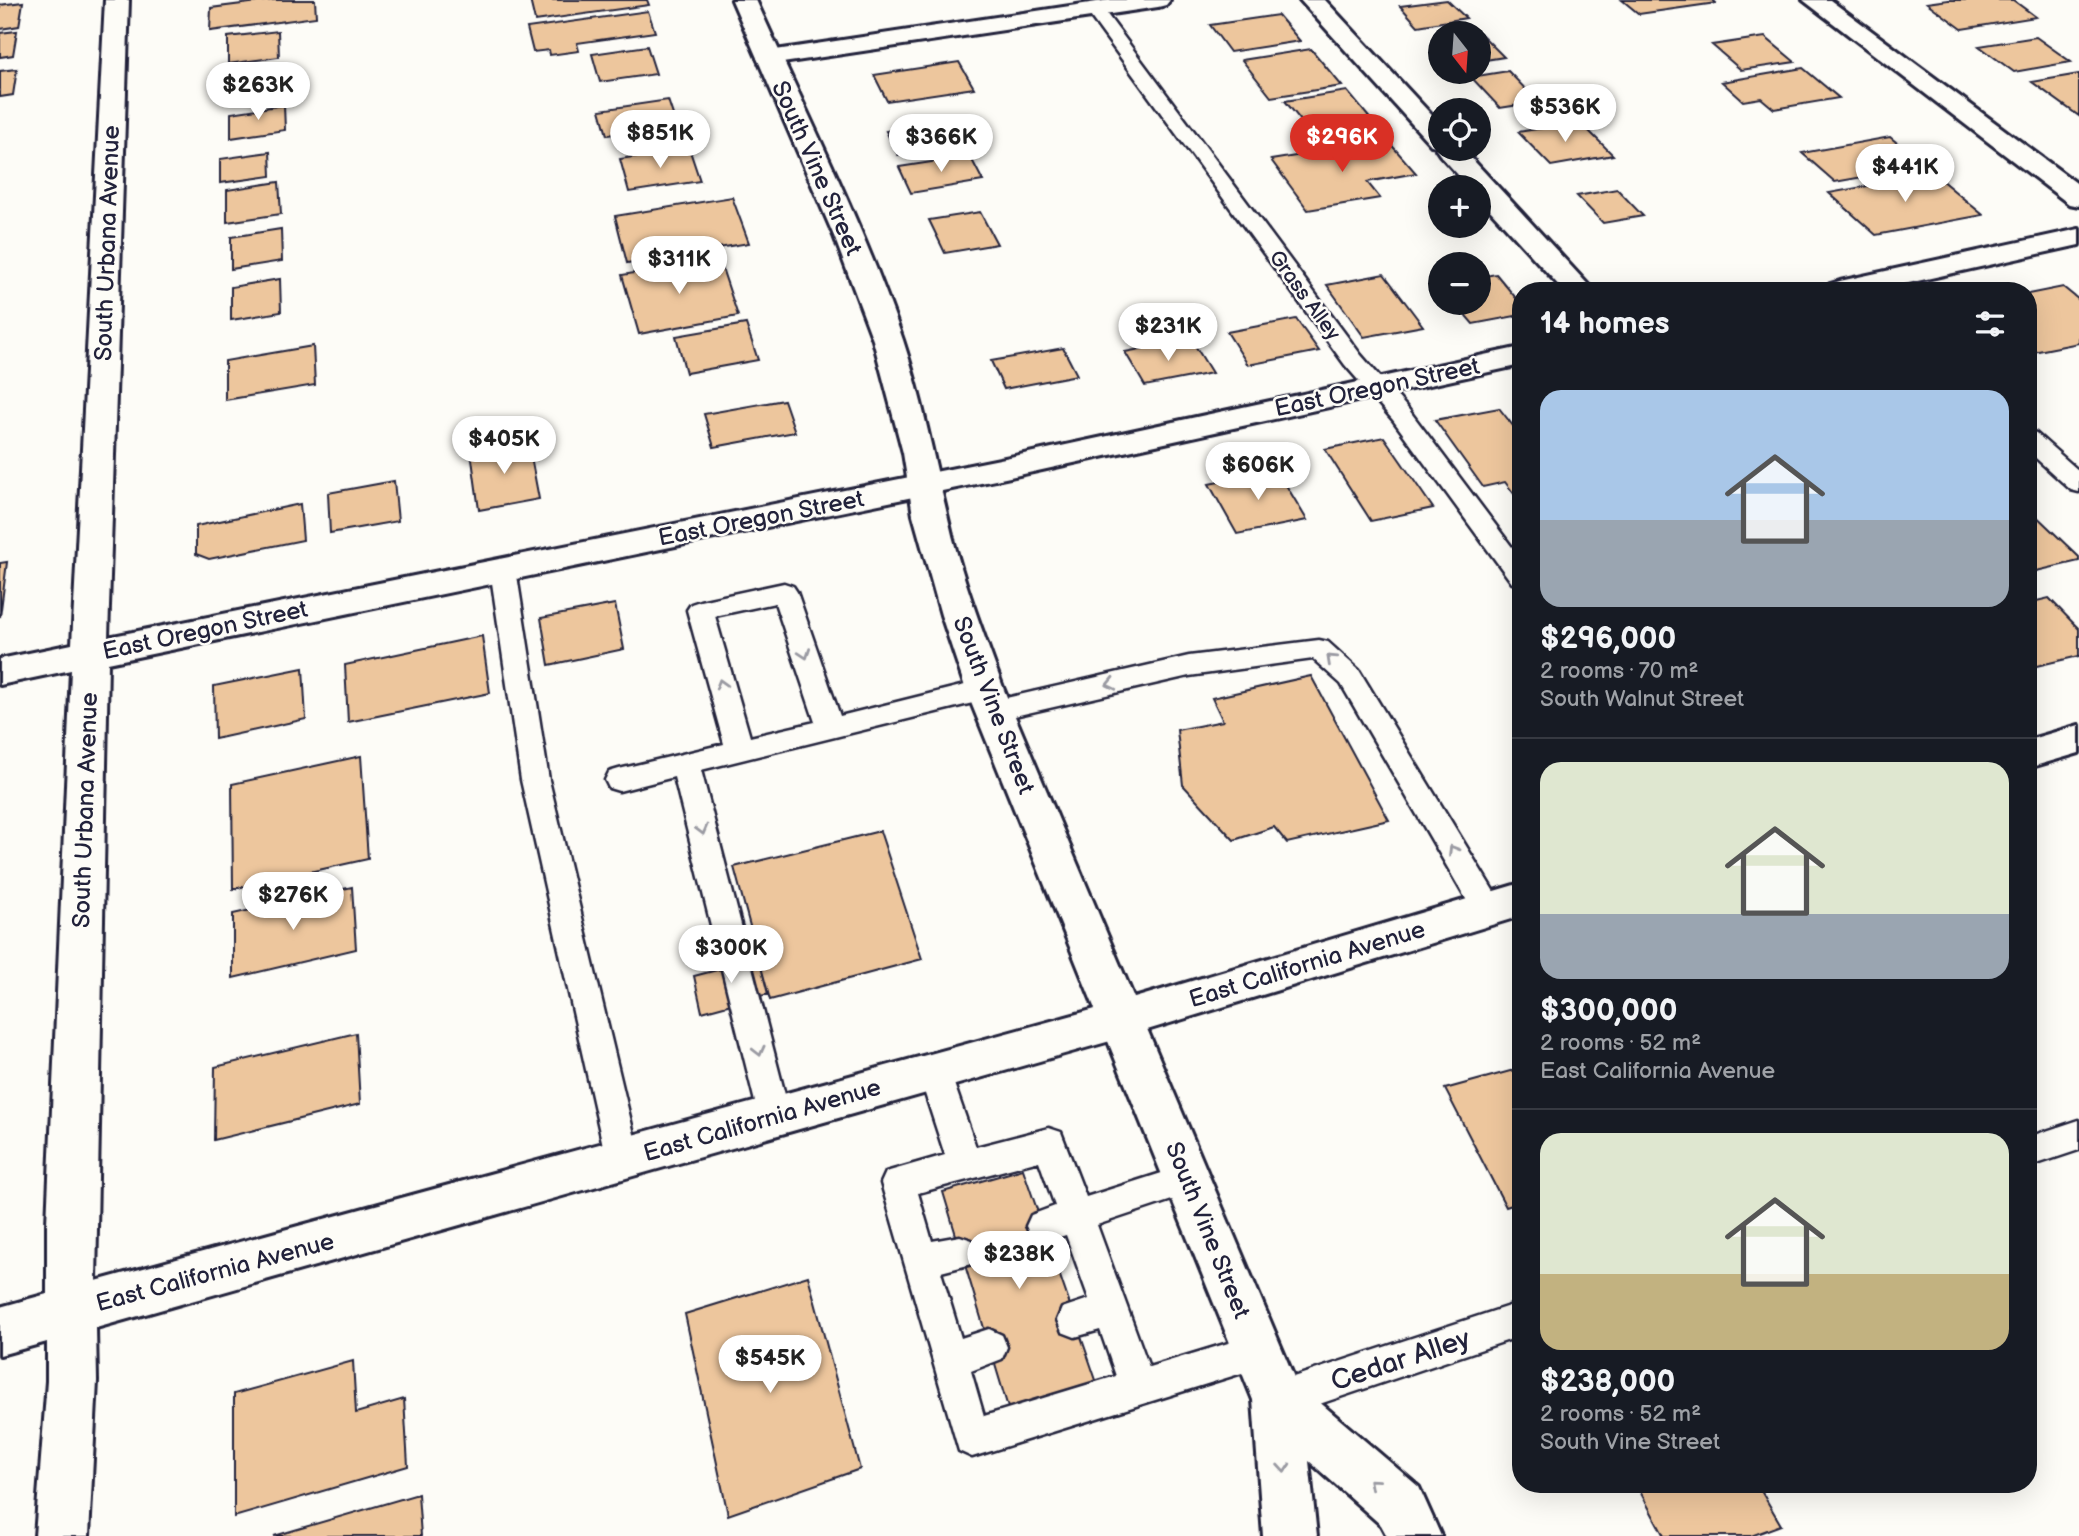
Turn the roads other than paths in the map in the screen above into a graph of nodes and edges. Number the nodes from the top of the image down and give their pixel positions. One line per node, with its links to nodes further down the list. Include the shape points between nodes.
1 (117, 0): 23 (street, South Urbana Avenue)
2 (744, 0): 7 (street, South Vine Street)
3 (1158, 0): 6 (street)
4 (1312, 0): 8 (street)
5 (1815, 0): 10 (street)
6 (1094, 9): 7 (street); 15 (lane, Grass Alley, via 1353,360)
7 (769, 58): 19 (street, South Vine Street, via 848,236 888,341)
8 (1428, 126)
9 (1460, 161): 12 (street)
10 (2079, 198)
11 (2079, 237): 13 (street)
12 (1572, 282)
13 (1883, 282)
14 (1512, 358): 15 (street, East Oregon Street)
15 (1377, 384): 19 (street, East Oregon Street, via 1194,428); 21 (lane, Grass Alley)
16 (2037, 446): 17 (lane)
17 (2056, 463): 18 (lane); 20 (lane)
18 (2037, 468)
19 (923, 484): 22 (street, East Oregon Street); 25 (street, South Vine Street, via 959,615)
20 (2079, 484)
21 (1512, 565)
22 (503, 569): 23 (street, East Oregon Street); 38 (lane, via 535,779)
23 (90, 654): 24 (street, East Oregon Street); 45 (street, South Urbana Avenue)
24 (0, 673)
25 (989, 701): 26 (lane); 32 (lane, one-way to 25, via 1350,677 1319,649); 33 (street, South Vine Street)
26 (830, 727): 28 (lane); 28 (lane, one-way to 26, via 700,610 784,592)
27 (2079, 739): 29 (street)
28 (740, 750): 30 (lane)
29 (2037, 751)
30 (685, 764): 31 (lane); 35 (lane, one-way to 35)
31 (619, 780)
32 (1504, 904): 33 (street, East California Avenue)
33 (1121, 1020): 34 (street, East California Avenue); 40 (street, South Vine Street)
34 (934, 1072): 35 (street, East California Avenue); 39 (lane)
35 (775, 1118): 38 (street, East California Avenue)
36 (2079, 1135): 37 (lane)
37 (2037, 1149)
38 (623, 1159): 45 (street, East California Avenue)
39 (965, 1165): 41 (lane, via 1049,1143); 43 (lane, via 898,1183)
40 (1187, 1180): 41 (lane); 50 (street, South Vine Street)
41 (1059, 1221): 44 (lane)
42 (960, 1252): 43 (lane)
43 (920, 1260): 51 (lane)
44 (1110, 1310): 46 (lane); 52 (lane)
45 (72, 1311): 48 (street, East California Avenue); 54 (street, South Urbana Avenue)
46 (1075, 1320)
47 (1512, 1322): 53 (lane, Cedar Alley)
48 (0, 1331)
49 (989, 1347): 51 (lane)
50 (1258, 1352): 52 (lane); 53 (street, South Vine Street)
51 (949, 1360): 52 (lane, via 972,1438)
52 (1138, 1386)
53 (1278, 1400): 55 (street, South Vine Street, one-way to 55); 56 (street, South Vine Street, one-way to 53, via 1400,1506)
54 (62, 1536)
55 (1290, 1536)
56 (1414, 1536)

